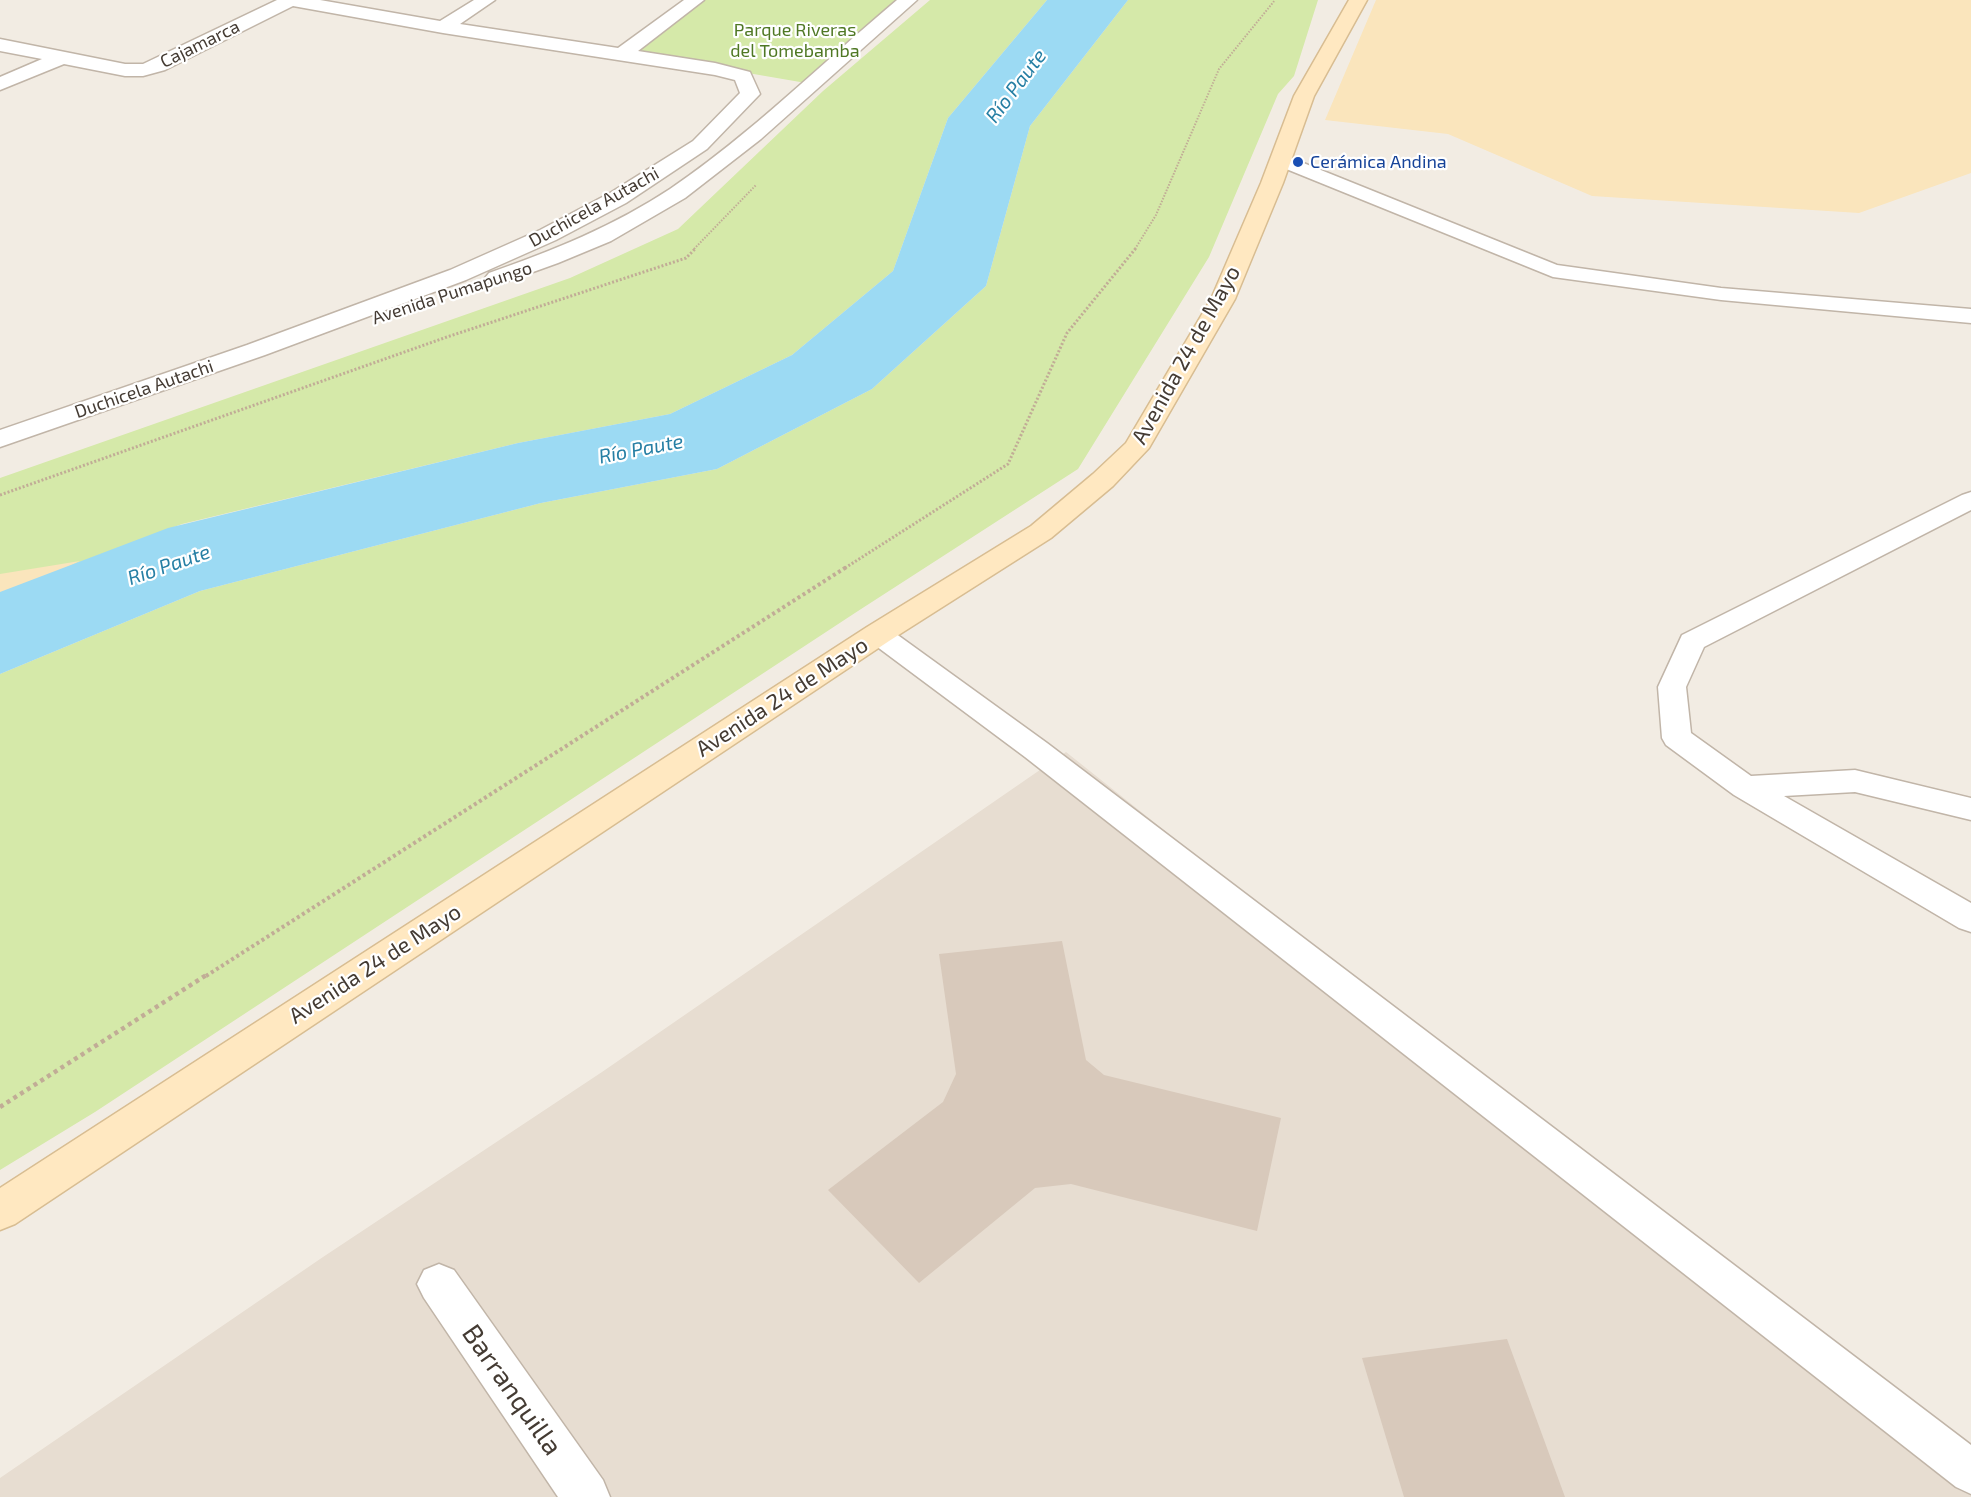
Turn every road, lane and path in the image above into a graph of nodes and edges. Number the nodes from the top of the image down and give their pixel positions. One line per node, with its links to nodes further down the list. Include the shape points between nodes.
1 (290, 0): 7 (street, Duchicela Autachi); 10 (street, Cajamarca, via 143,70)
2 (486, 0): 7 (street)
3 (695, 0): 9 (street)
4 (908, 0): 15 (street, Avenida Pumapungo, via 699,178 628,223 543,263)
5 (1275, 0): 22 (path, via 1219,69 1156,215 1133,253 1067,333 1008,464)
6 (1358, 0): 12 (main road, Avenida 24 de Mayo, via 1304,96)
7 (443, 27): 9 (street, Duchicela Autachi)
8 (0, 45): 10 (street, Cajamarca)
9 (623, 54): 15 (street, Duchicela Autachi, via 743,76 750,94 700,145 618,198 548,235 435,284)
10 (63, 57): 11 (street)
11 (0, 84)
12 (1281, 160): 14 (lane, via 1553,271 1721,294); 18 (main road, Avenida 24 de Mayo, via 1223,299 1136,448 1041,532)
13 (686, 258): 16 (path, via 447,337)
14 (1971, 316)
15 (0, 441)
16 (0, 495)
17 (1971, 500): 19 (lane, via 1692,641 1672,687 1677,738)
18 (878, 634): 23 (main road, Avenida 24 de Mayo); 25 (lane, via 1036,750)
19 (1746, 788): 20 (lane, via 1855,781); 21 (lane)
20 (1971, 809)
21 (1971, 919)
22 (0, 1107)
23 (0, 1211)
24 (439, 1284): 26 (street, Barranquilla)
25 (1971, 1472)
26 (586, 1497)

